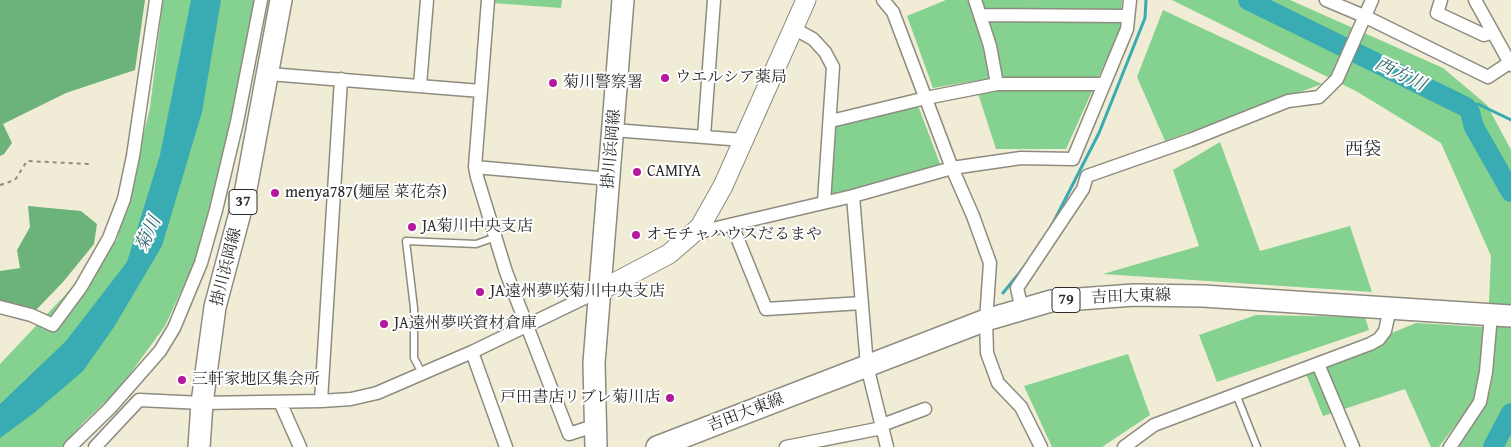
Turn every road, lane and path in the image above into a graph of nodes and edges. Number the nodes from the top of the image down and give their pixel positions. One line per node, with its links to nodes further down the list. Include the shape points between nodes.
1 (156, 0): 45 (street, via 133,156 124,199 109,238 81,288 53,325)
2 (261, 0): 62 (street, via 216,210 201,262 177,320 160,351 110,408)
3 (281, 0): 22 (main road, 掛川浜岡線 / 37)
4 (428, 0): 26 (street)
5 (488, 0): 27 (street)
6 (623, 0): 30 (main road, 掛川浜岡線)
7 (714, 0): 31 (street)
8 (806, 0): 19 (street)
9 (883, 0): 28 (street, via 893,12)
10 (975, 0): 16 (street)
11 (1130, 0): 17 (street)
12 (1326, 0): 18 (street)
13 (1372, 0): 18 (street)
14 (1441, 0): 20 (street, via 1437,14 1484,35)
15 (1480, 2): 20 (street)
16 (982, 15): 17 (street); 24 (street)
17 (1128, 16): 25 (street, via 1127,29)
18 (1363, 18): 21 (street, via 1488,77); 47 (street, via 1337,79 1319,96 1288,101 1087,176 1083,189 1017,288)
19 (793, 28): 29 (street, via 813,39 833,67); 32 (street)
20 (1493, 32): 21 (street)
21 (1510, 64)
22 (269, 74): 23 (street); 58 (main road, 掛川浜岡線 / 37, via 245,194 216,307)
23 (341, 79): 26 (street); 56 (street)
24 (997, 84): 25 (street); 28 (street)
25 (1104, 84): 35 (street, via 1072,159 1021,158)
26 (420, 85): 27 (street)
27 (481, 91): 34 (street)
28 (926, 98): 29 (street); 35 (street)
29 (831, 122): 39 (street)
30 (610, 125): 31 (street); 36 (main road, 掛川浜岡線)
31 (704, 136): 32 (street)
32 (743, 140): 41 (street, via 714,203)
33 (89, 164): 37 (path, via 27,161 15,180)
34 (475, 168): 36 (street, via 525,169); 42 (street)
35 (952, 168): 38 (street); 49 (street, via 974,216 990,263)
36 (609, 179): 43 (main road, 掛川浜岡線)
37 (0, 185)
38 (853, 196): 39 (street); 44 (street)
39 (824, 202): 40 (street)
40 (732, 225): 41 (street); 44 (street, via 766,310)
41 (695, 233): 43 (street, via 670,254)
42 (496, 237): 50 (street, via 506,272); 54 (lane, via 476,244 406,242 414,308 414,358)
43 (601, 290): 50 (street); 61 (main road, 掛川浜岡線, via 594,363)
44 (862, 303): 53 (street)
45 (0, 307)
46 (1390, 308): 47 (main road, 吉田大東線 / 79, via 1134,295 1051,301); 48 (main road, 吉田大東線 / 79); 52 (street, via 1385,331 1379,339)
47 (1022, 309): 49 (main road, 吉田大東線 / 79)
48 (1501, 316): 74 (street, via 1480,402)
49 (986, 320): 53 (main road, 吉田大東線 / 79); 70 (street, via 987,353 998,383 1021,407)
50 (528, 324): 51 (street); 61 (street, via 569,434)
51 (472, 352): 54 (street); 66 (street)
52 (1318, 364): 55 (street); 73 (street)
53 (867, 366): 60 (street); 67 (main road, 吉田大東線 / 79)
54 (422, 373): 56 (street, via 377,393)
55 (1236, 394): 71 (street, via 1154,425); 72 (lane)
56 (321, 401): 57 (street)
57 (280, 402): 58 (street); 65 (street)
58 (202, 403): 63 (street, via 139,400); 64 (main road, 掛川浜岡線 / 37)
59 (924, 409): 60 (street)
60 (882, 426): 68 (street); 69 (street)
61 (595, 437)
62 (70, 447)
63 (95, 447)
64 (199, 447)
65 (300, 447)
66 (506, 447)
67 (657, 447)
68 (786, 447)
69 (887, 447)
70 (1041, 447)
71 (1124, 447)
72 (1256, 447)
73 (1353, 447)
74 (1450, 447)

